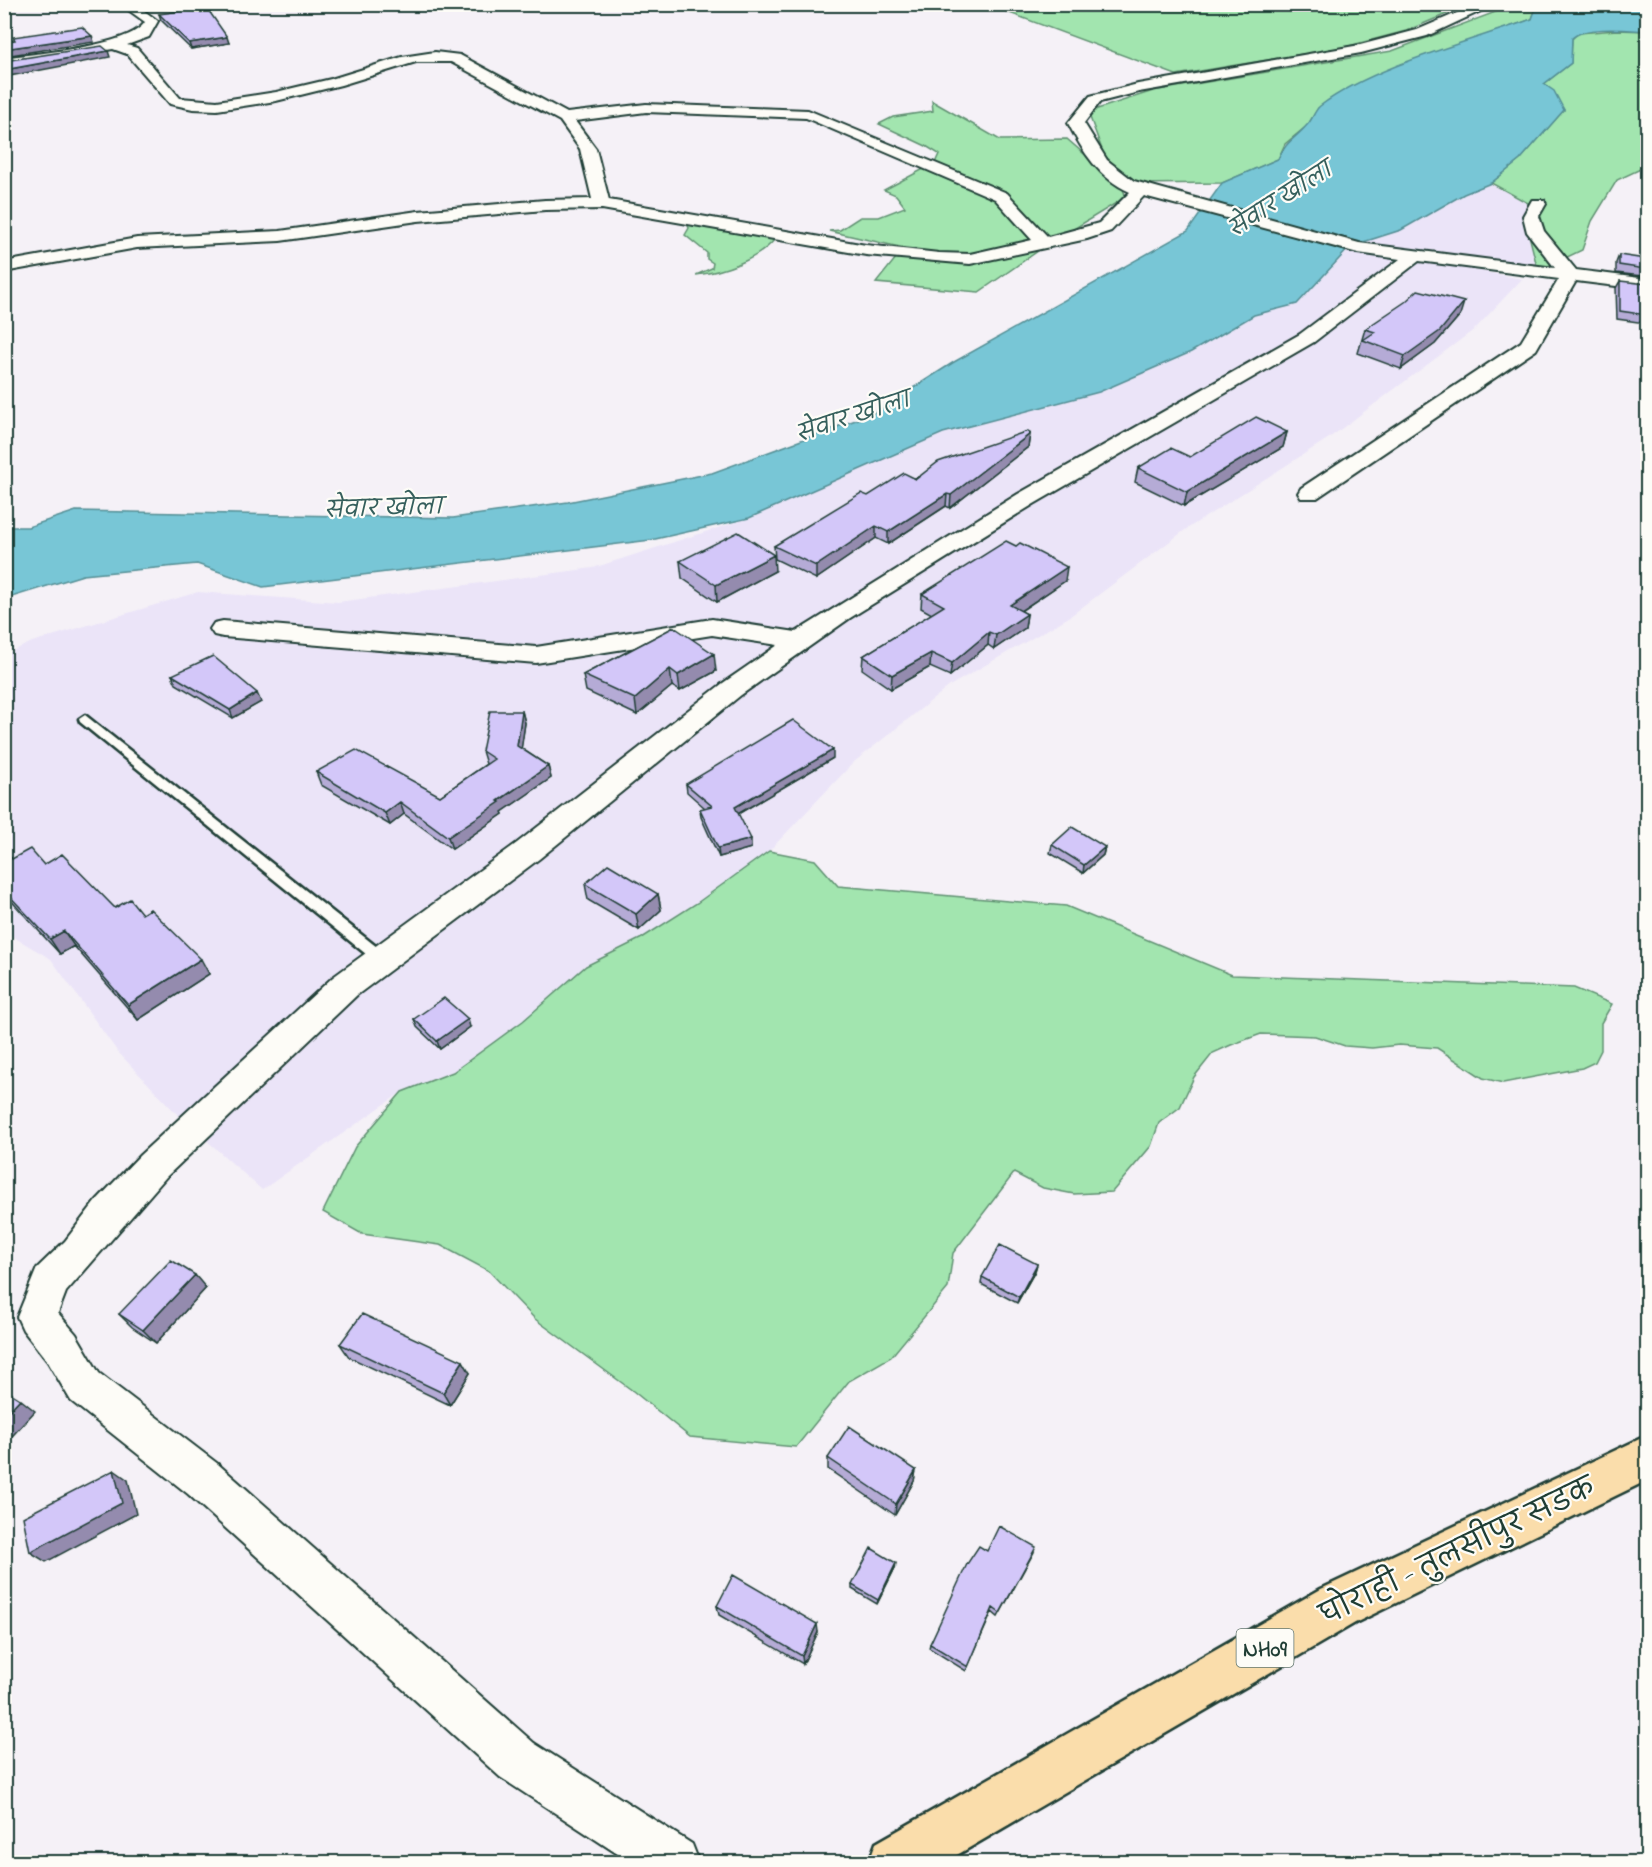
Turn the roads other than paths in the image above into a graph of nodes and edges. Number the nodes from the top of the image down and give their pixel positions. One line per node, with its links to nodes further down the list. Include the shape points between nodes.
1 (126, 4): 3 (street, via 152,21 144,34)
2 (1490, 4): 6 (street, via 1422,33 1361,49 1095,99 1077,123 1097,161 1119,181)
3 (114, 45): 4 (street); 5 (street, via 132,51 175,101 184,105 259,98 381,68 395,61 441,55 455,58)
4 (4, 62)
5 (565, 118): 7 (street, via 588,149); 9 (street, via 646,108 808,114 1001,196)
6 (1140, 190): 9 (street, via 1105,227); 10 (street, via 1358,248)
7 (602, 204): 9 (street, via 927,257 970,259); 11 (street, via 488,208 280,236 137,243)
8 (1538, 204): 12 (street, via 1531,216 1536,232)
9 (1044, 244)
10 (1415, 256): 12 (street); 16 (street, via 1307,338 1026,500)
11 (4, 267)
12 (1570, 276): 13 (street); 14 (street, via 1529,346)
13 (1647, 285)
14 (1309, 493)
15 (223, 629): 16 (street, via 536,655 712,627)
16 (801, 641): 18 (street, via 732,689 528,851)
17 (85, 720): 18 (lane)
18 (382, 959): 20 (street, via 345,986 153,1166 51,1281 37,1317 86,1387 203,1479 517,1760)
19 (1647, 1457): 21 (main road, घोराही - तुलसीपुर सडक / NH09, via 1338,1606)
20 (674, 1863)
21 (895, 1863)

